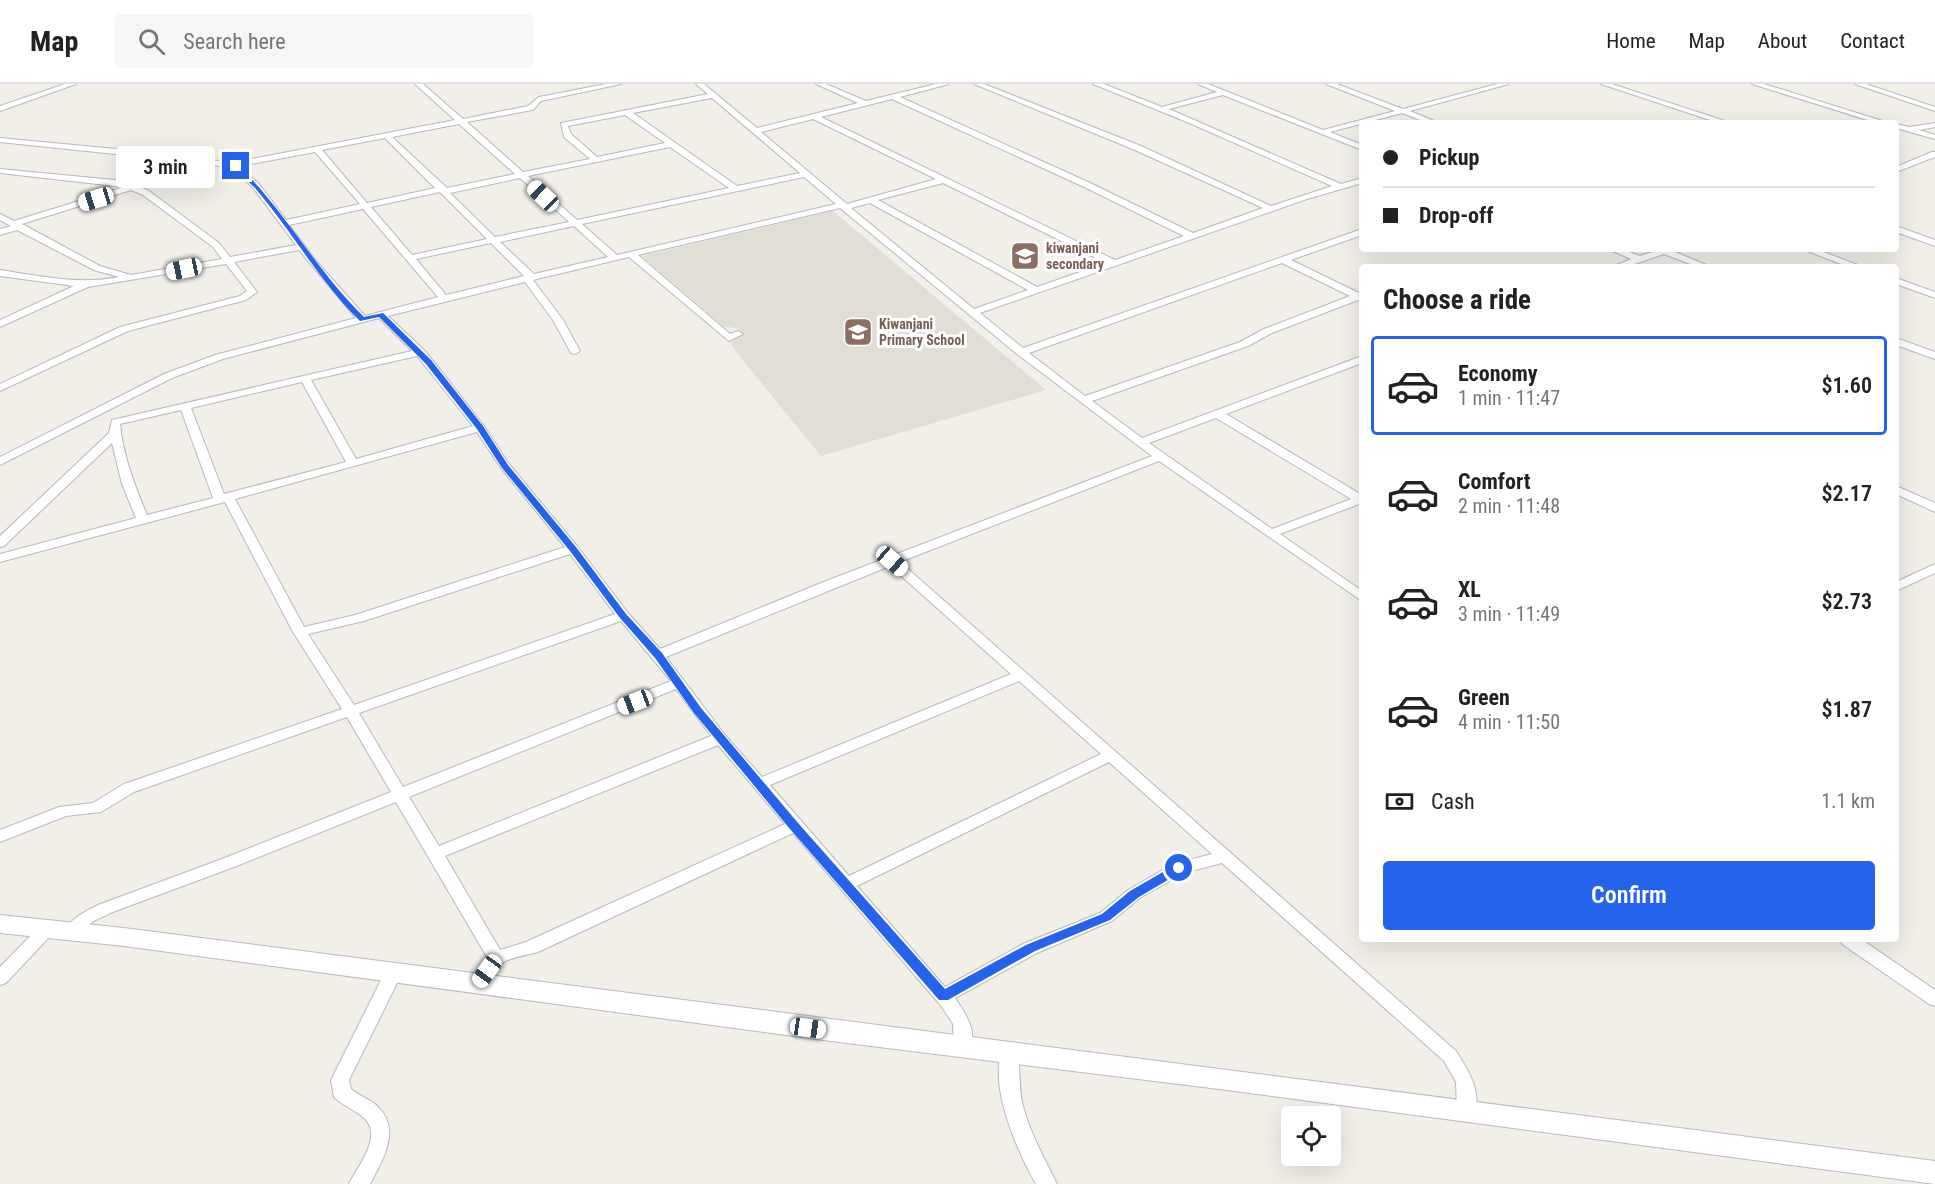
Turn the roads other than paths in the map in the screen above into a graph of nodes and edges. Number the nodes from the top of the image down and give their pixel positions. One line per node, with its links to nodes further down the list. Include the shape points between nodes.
1 (72, 84): 22 (street)
2 (419, 84): 32 (street)
3 (554, 84): 17 (street)
4 (618, 84): 17 (street)
5 (700, 84): 19 (street)
6 (820, 84): 21 (street)
7 (945, 84): 16 (street)
8 (978, 84): 62 (street, via 1138,148)
9 (1096, 84): 23 (street)
10 (1202, 84): 18 (street)
11 (1330, 84): 25 (street)
12 (1505, 84): 25 (street)
13 (1605, 84): 30 (street)
14 (1755, 84): 31 (street)
15 (1859, 84): 24 (street)
16 (930, 86): 20 (street)
17 (568, 93): 32 (street, via 537,100 530,108)
18 (1223, 93): 23 (street); 38 (street)
19 (714, 95): 26 (street); 37 (street)
20 (893, 97): 21 (street); 70 (street)
21 (864, 104): 27 (street)
22 (0, 109)
23 (1162, 109): 55 (street)
24 (1935, 109)
25 (1401, 111): 28 (street); 29 (street)
26 (626, 112): 42 (street); 46 (street, via 563,126 567,135)
27 (814, 117): 37 (street); 53 (street)
28 (1368, 120)
29 (1426, 120)
30 (1718, 120)
31 (1875, 120)
32 (459, 122): 39 (street); 51 (street)
33 (1359, 122): 38 (street)
34 (1935, 125): 36 (street)
35 (1899, 127): 36 (street)
36 (1907, 129): 40 (street)
37 (756, 131): 52 (street)
38 (1323, 132): 43 (street)
39 (387, 136): 44 (street); 57 (street)
40 (1935, 137)
41 (0, 140): 47 (street)
42 (671, 144): 46 (street); 58 (street)
43 (1359, 147)
44 (317, 149): 48 (street); 60 (street)
45 (1935, 154): 49 (street)
46 (595, 159): 51 (street)
47 (214, 161): 48 (street); 56 (street)
48 (232, 165): 64 (street, via 251,180)
49 (1899, 169)
50 (0, 171): 56 (street)
51 (519, 174): 57 (street); 65 (street)
52 (805, 174): 58 (street); 61 (street)
53 (943, 180): 59 (street); 84 (street)
54 (1359, 181): 55 (street)
55 (1339, 186): 62 (street)
56 (134, 187): 66 (street); 83 (street, via 210,240)
57 (444, 190): 60 (street); 71 (street)
58 (737, 190): 65 (street)
59 (871, 200): 61 (street); 93 (street)
60 (365, 206): 64 (street); 80 (street)
61 (843, 206): 78 (street); 98 (street)
62 (1271, 209): 70 (street)
63 (0, 217): 66 (street)
64 (284, 223): 73 (street)
65 (573, 223): 71 (street); 79 (street)
66 (17, 225): 68 (street); 90 (street, via 97,268)
67 (1899, 231): 72 (street)
68 (0, 232)
69 (1359, 233): 82 (street)
70 (1194, 237): 84 (street)
71 (494, 240): 80 (street); 89 (street)
72 (1935, 243)
73 (302, 247): 83 (street); 100 (street)
74 (1621, 252): 81 (street)
75 (1661, 252): 81 (street)
76 (1672, 252): 86 (street)
77 (1816, 252): 87 (street)
78 (631, 254): 79 (street); 102 (street, via 729,338)
79 (614, 257): 89 (street)
80 (409, 258): 97 (street)
81 (1639, 259): 85 (street)
82 (1283, 260): 95 (street); 106 (street)
83 (230, 261): 90 (street); 110 (street, via 252,291 250,295 124,329)
84 (1114, 263): 93 (street)
85 (1625, 264)
86 (1699, 264)
87 (1850, 264)
88 (0, 273): 92 (street)
89 (529, 278): 97 (street); 104 (street)
90 (135, 279): 92 (street)
91 (1899, 282): 94 (street)
92 (87, 285): 101 (street)
93 (1037, 291): 98 (street)
94 (1935, 295)
95 (1359, 297)
96 (1359, 297): 112 (street, via 1268,331 1244,344)
97 (444, 298): 99 (street)
98 (974, 312): 106 (street)
99 (380, 314): 100 (street); 105 (street)
100 (362, 319): 111 (street, via 202,362)
101 (0, 324)
102 (738, 334)
103 (1899, 342): 107 (street)
104 (575, 351)
105 (420, 352): 109 (street); 116 (street)
106 (1021, 352): 112 (street)
107 (1935, 356)
108 (1359, 360): 114 (street)
109 (305, 379): 113 (street); 120 (street)
110 (0, 388)
111 (128, 396): 115 (street); 119 (street)
112 (1084, 400): 117 (street)
113 (185, 407): 115 (street); 122 (street)
114 (1219, 415): 117 (street); 123 (street)
115 (116, 428): 126 (street, via 128,483); 128 (street)
116 (480, 428): 120 (street); 129 (street, via 505,466)
117 (1142, 442): 118 (street)
118 (1160, 457): 127 (street); 131 (street)
119 (0, 462)
120 (353, 464): 122 (street)
121 (1899, 491): 125 (street)
122 (224, 498): 126 (street); 136 (street)
123 (1359, 498)
124 (1359, 500): 127 (street)
125 (1935, 508)
126 (142, 519): 130 (street)
127 (1272, 533): 134 (street)
128 (0, 543)
129 (573, 549): 135 (street); 136 (street, via 359,618)
130 (0, 558)
131 (892, 561): 137 (street); 138 (street)
132 (1935, 568): 133 (street)
133 (1899, 585)
134 (1359, 595)
135 (623, 616): 137 (street); 140 (street)
136 (300, 632): 140 (street)
137 (658, 656): 139 (street)
138 (1021, 675): 142 (street); 143 (street)
139 (677, 684): 141 (street); 144 (street)
140 (351, 711): 144 (street); 146 (street, via 129,788 96,808 64,811)
141 (720, 738): 143 (street); 147 (street)
142 (1110, 756): 148 (street); 149 (street)
143 (759, 784): 145 (street)
144 (400, 794): 147 (street); 151 (street, via 104,909)
145 (794, 826): 149 (street); 153 (street, via 532,947)
146 (0, 836)
147 (435, 854): 153 (street)
148 (1227, 856): 157 (street, via 1179,868 1134,894 1106,917 1031,948); 161 (street, via 1450,1056 1465,1082)
149 (845, 885): 157 (street)
150 (0, 924): 151 (street)
151 (59, 932): 154 (street); 155 (street)
152 (1852, 942): 158 (street)
153 (496, 958): 156 (street)
154 (393, 973): 156 (street); 163 (street, via 340,1080 341,1091 375,1116 380,1129 378,1147)
155 (0, 978)
156 (477, 984): 159 (street)
157 (943, 996): 159 (street, via 962,1023)
158 (1935, 999)
159 (963, 1046): 160 (street)
160 (1010, 1052): 161 (street); 164 (street, via 1008,1084 1025,1140)
161 (1466, 1112): 162 (street)
162 (1935, 1173)
163 (359, 1184)
164 (1047, 1184)

